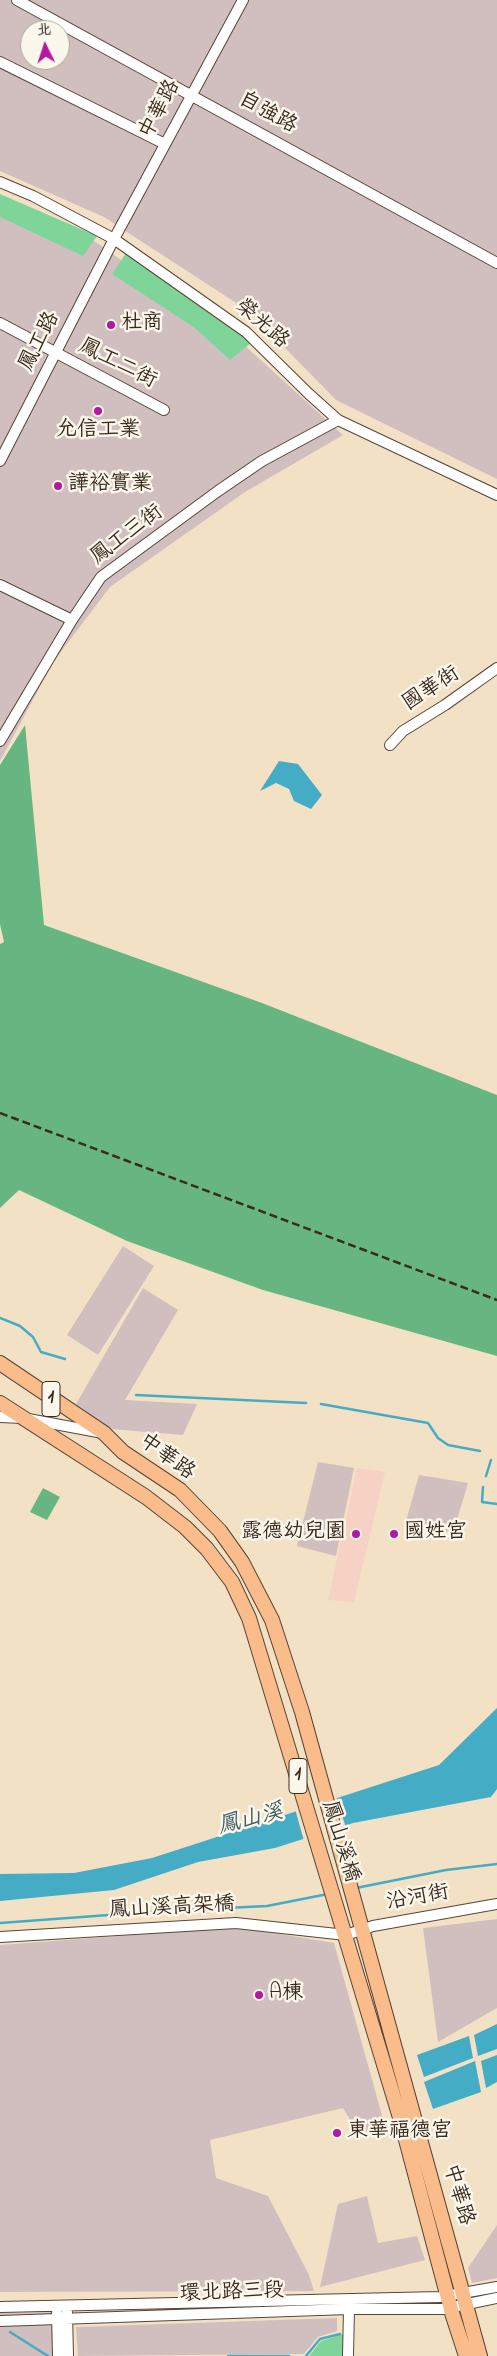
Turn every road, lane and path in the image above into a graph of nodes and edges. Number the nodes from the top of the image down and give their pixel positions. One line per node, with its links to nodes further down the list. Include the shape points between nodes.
1 (17, 0): 4 (street, 自強路)
2 (243, 0): 4 (street, 中華路)
3 (0, 62): 5 (street)
4 (192, 94): 5 (street, 中華路); 8 (street, 自強路)
5 (165, 144): 7 (street, 中華路)
6 (0, 182): 7 (street, 榮光路)
7 (114, 239): 10 (street, 鳳工路); 12 (street, 榮光路, via 246,332)
8 (497, 263)
9 (0, 324): 10 (street, 鳳工二街)
10 (55, 354): 11 (street, 鳳工二街); 13 (street, 鳳工路)
11 (164, 410)
12 (338, 420): 14 (street, 榮光路); 16 (street, 鳳工三街, via 262,462 218,491 101,577)
13 (0, 461)
14 (497, 495)
15 (0, 585): 16 (street)
16 (72, 620): 18 (street, 鳳工三街)
17 (497, 668): 19 (street, 國華街, via 445,706 403,731)
18 (0, 741)
19 (390, 744)
20 (0, 1363): 24 (main road, 中華路 / 1)
21 (0, 1403): 23 (main road, 中華路 / 1)
22 (0, 1417): 23 (street)
23 (24, 1418): 24 (street); 25 (main road, 中華路 / 1, via 146,1497 185,1527 232,1582)
24 (104, 1434): 26 (main road, 中華路 / 1, via 123,1452 180,1490 220,1531 242,1562)
25 (249, 1618): 29 (main road, 鳳山溪橋 / 1)
26 (272, 1620): 28 (main road, 鳳山溪橋 / 1, via 302,1712)
27 (497, 1904): 28 (street, 沿河街)
28 (363, 1930): 29 (street, 沿河街); 33 (main road, 中華路 / 1)
29 (346, 1935): 30 (street, 鳳山溪高架橋, via 236,1923); 34 (main road, 中華路 / 1, via 401,2121)
30 (0, 1937)
31 (497, 2287): 33 (street)
32 (497, 2298): 33 (street)
33 (464, 2299): 34 (street, 環北路三段); 44 (main road, 中華路 / 1)
34 (449, 2301): 35 (street, 環北路三段); 37 (street, 環北路三段); 43 (main road, 中華路 / 1)
35 (62, 2305): 36 (street, 環北路三段); 38 (street)
36 (0, 2307)
37 (348, 2309): 38 (street, 環北路三段); 42 (street)
38 (62, 2319): 39 (street, 環北路三段); 40 (street); 41 (street)
39 (0, 2321)
40 (58, 2356)
41 (68, 2356)
42 (348, 2356)
43 (466, 2356)
44 (480, 2356)

